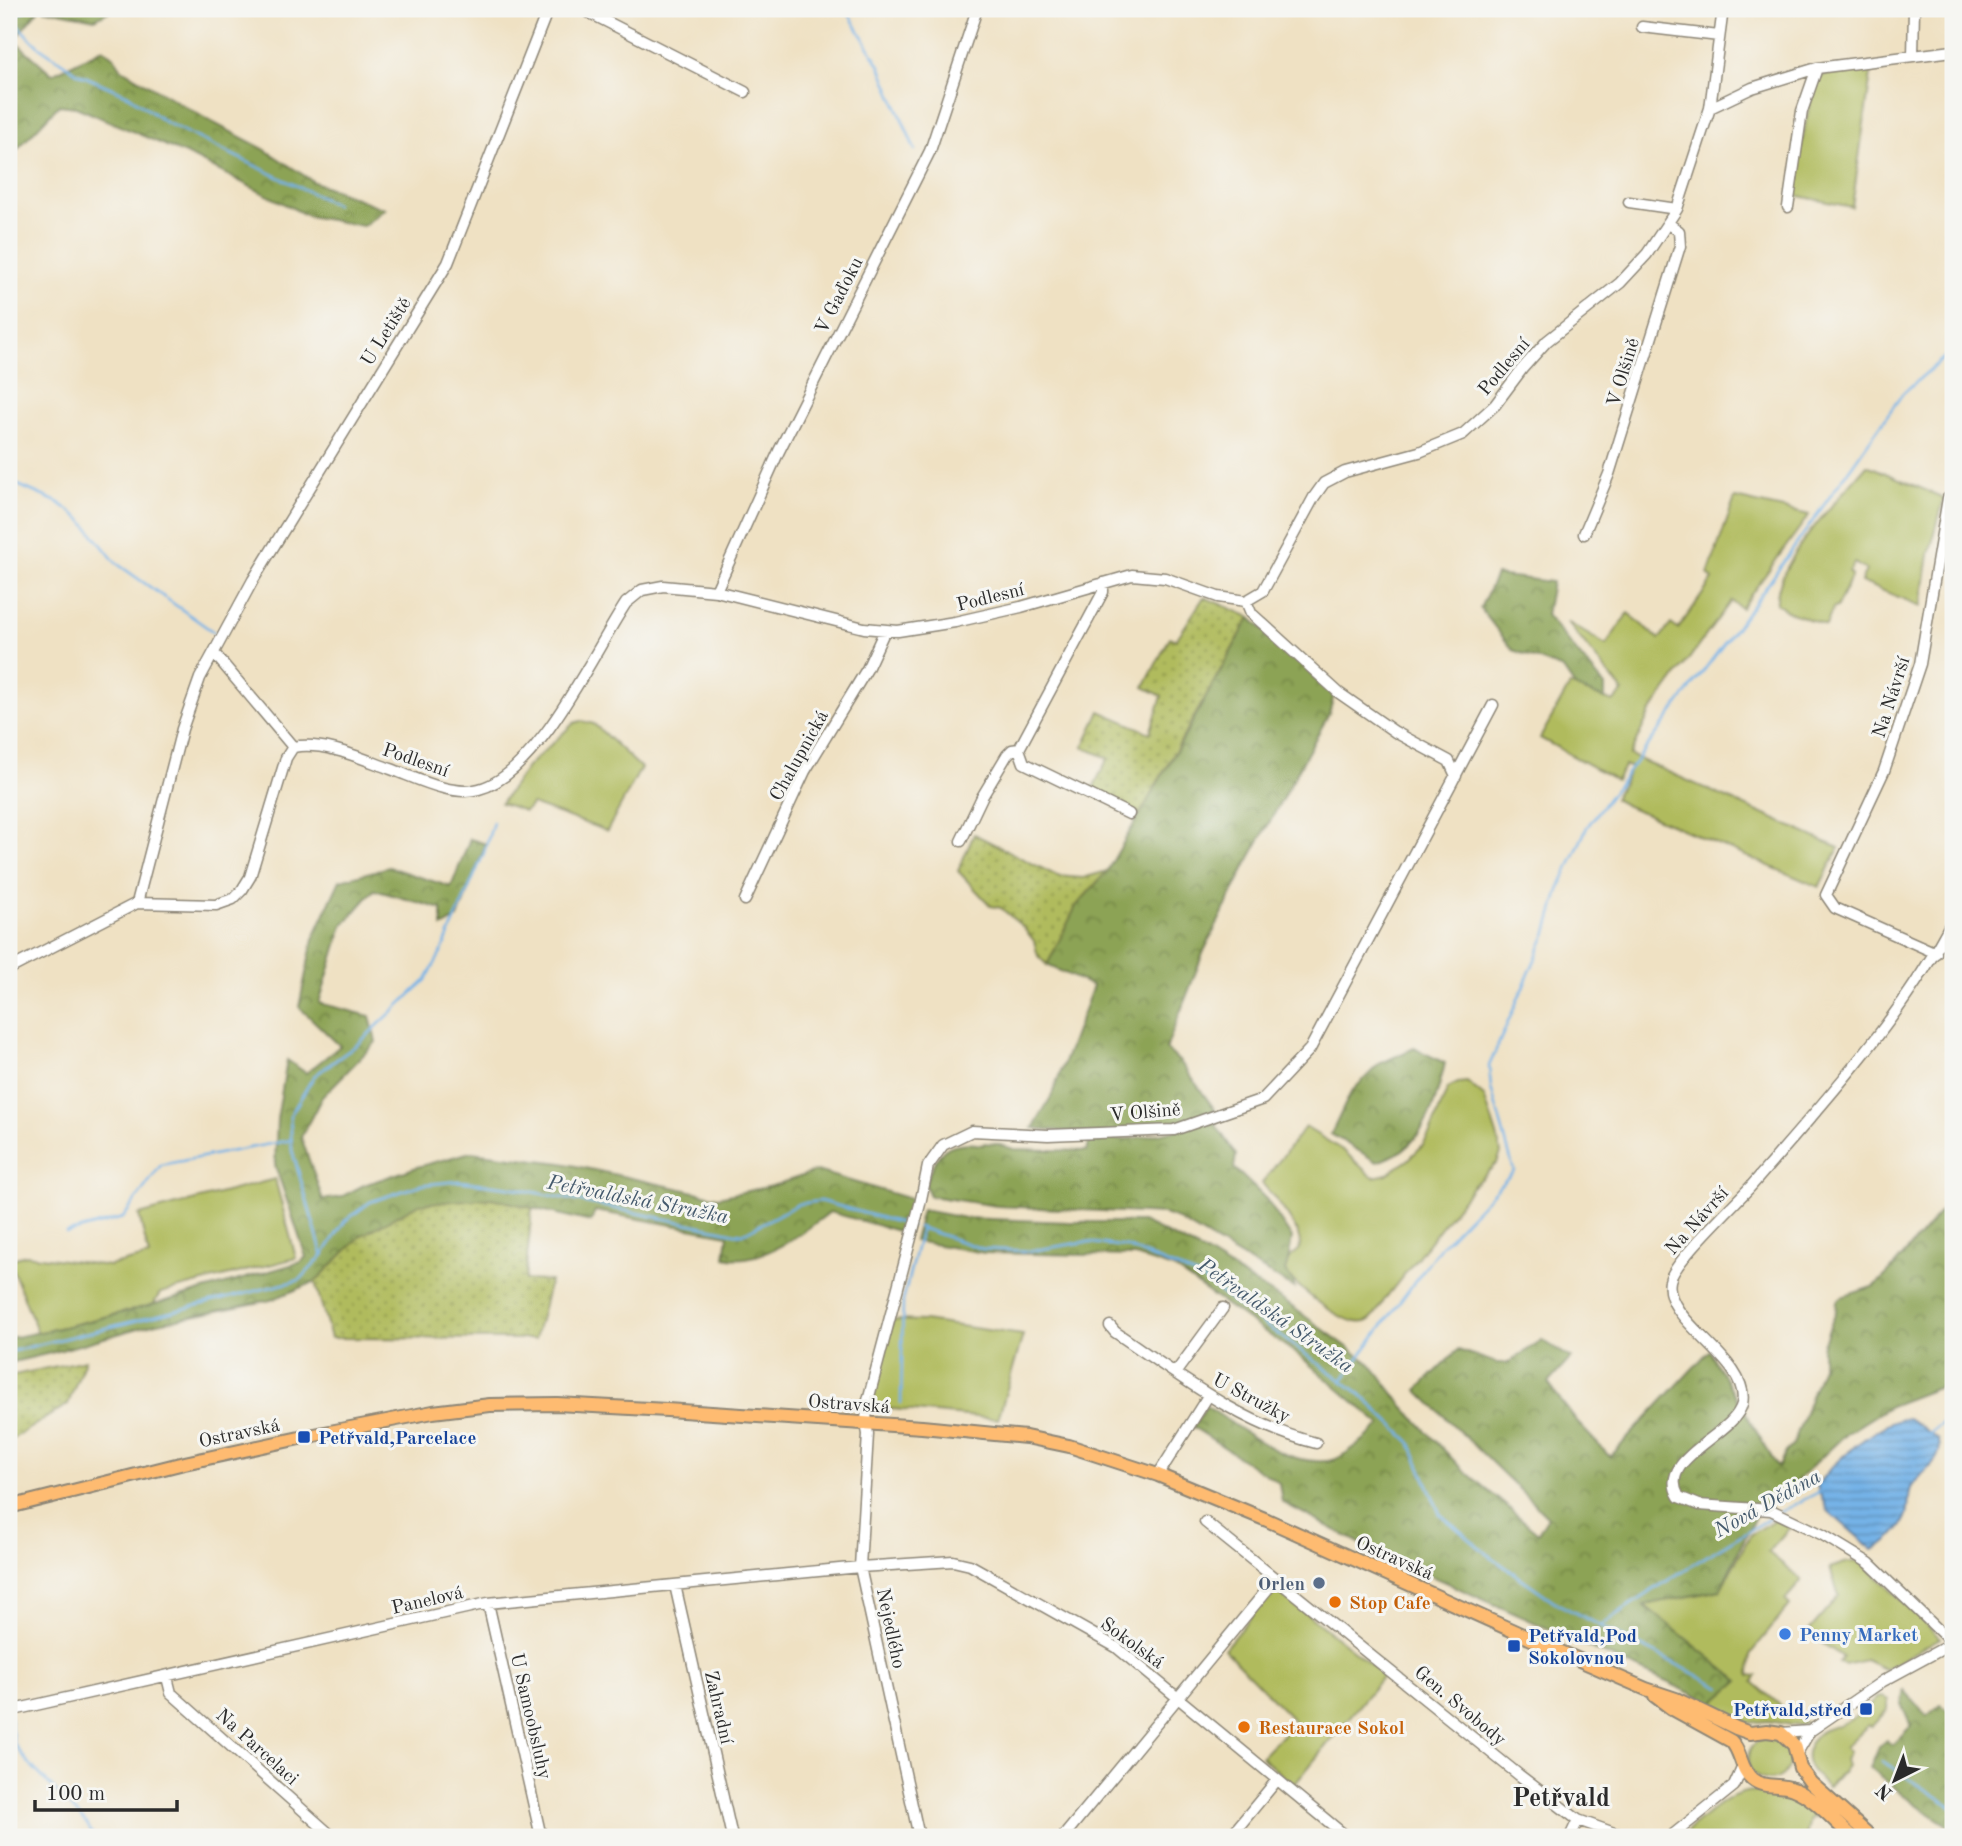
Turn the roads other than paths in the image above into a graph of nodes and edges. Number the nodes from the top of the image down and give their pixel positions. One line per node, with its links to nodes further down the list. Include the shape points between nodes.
1 (548, 9): 23 (street, U Letiště, via 448,263 253,580)
2 (582, 9): 11 (street)
3 (978, 9): 20 (street, V Gaďoku, via 930,151 779,451)
4 (1723, 9): 7 (street, Podlesní)
5 (1914, 9): 9 (street)
6 (1642, 27): 7 (street)
7 (1719, 36): 12 (street, Podlesní)
8 (1953, 51): 9 (street)
9 (1913, 55): 10 (street)
10 (1817, 68): 12 (street, via 1752,88); 14 (street, via 1802,111)
11 (745, 92)
12 (1710, 108): 15 (street, Podlesní)
13 (1629, 202): 15 (street)
14 (1788, 207)
15 (1676, 209): 16 (street, Podlesní)
16 (1669, 224): 18 (street, V Olšině, via 1679,231 1680,246 1609,474); 21 (street, Podlesní, via 1620,283 1548,341 1495,405 1463,434 1324,483 1263,591)
17 (1948, 498): 33 (street, Na Návrší, via 1920,664 1884,771 1826,895 1835,908)
18 (1584, 534)
19 (1103, 583): 21 (street, Podlesní, via 1132,575 1164,578 1218,597); 22 (street, Podlesní, via 955,622); 26 (street, via 1103,592)
20 (716, 591): 22 (street, Podlesní); 25 (street, Podlesní, via 663,586 642,590 625,603 543,737 514,770 477,790 454,790 315,746)
21 (1246, 601): 27 (street, via 1251,613 1339,693 1395,732 1449,761)
22 (885, 630): 30 (street, Chalupnická, via 867,669 805,771)
23 (214, 653): 25 (street); 31 (street, U Letiště, via 182,729)
24 (1493, 705): 27 (street, V Olšině)
25 (293, 747): 31 (street, via 250,877 233,899 216,905)
26 (1019, 749): 28 (street, via 1024,763); 29 (street, via 1007,755)
27 (1456, 776): 39 (street, V Olšině, via 1310,1049 1263,1099 1174,1130 1048,1135 972,1131 943,1144 928,1166 867,1404)
28 (1129, 814)
29 (961, 841)
30 (745, 900)
31 (137, 902): 34 (street)
32 (1953, 919): 33 (street, Na Návrší)
33 (1936, 953): 48 (street, Na Návrší, via 1873,1040 1672,1274 1670,1287 1678,1308 1728,1364 1742,1394 1735,1418 1692,1455 1673,1480 1678,1496 1691,1503 1771,1510 1824,1535 1869,1563)
34 (9, 969)
35 (1223, 1308): 37 (street)
36 (1110, 1326): 37 (street, U Stružky)
37 (1176, 1373): 38 (street, U Stružky)
38 (1208, 1396): 40 (street, U Stružky, via 1265,1427); 41 (street)
39 (866, 1424): 41 (main road, Ostravská, via 1026,1437); 42 (main road, Ostravská, via 557,1404 490,1405 304,1437); 44 (street, Nejedlého)
40 (1316, 1443)
41 (1158, 1475): 50 (main road, Ostravská)
42 (9, 1507)
43 (1205, 1522): 45 (street, Gen. Svobody)
44 (860, 1567): 46 (street, Panelová); 51 (street, Sokolská, via 953,1561 970,1565 1116,1647); 66 (street, Nejedlého)
45 (1276, 1579): 51 (street); 62 (street, Gen. Svobody)
46 (675, 1585): 47 (street, Panelová); 65 (street, Zahradní)
47 (488, 1603): 49 (street, Panelová); 64 (street, U Samoobsluhy)
48 (1953, 1643): 53 (street, via 1883,1681)
49 (167, 1677): 52 (street, Panelová); 63 (street, Na Parcelaci, via 171,1693)
50 (1646, 1689): 54 (main road, Ostravská, via 1736,1728); 57 (main road, Ostravská, via 1731,1741)
51 (1178, 1698): 58 (street, Sokolská); 67 (street)
52 (9, 1711)
53 (1810, 1731): 55 (street); 56 (street)
54 (1759, 1732): 55 (main road, Ostravská); 57 (main road, via 1747,1742)
55 (1782, 1733): 56 (main road)
56 (1797, 1756): 60 (main road, via 1791,1776); 74 (main road, via 1811,1783)
57 (1743, 1762): 59 (main road, Ostravská); 61 (street)
58 (1277, 1780): 68 (street); 69 (street, Sokolská)
59 (1760, 1784): 60 (main road); 61 (street)
60 (1777, 1785): 73 (main road, via 1804,1794)
61 (1734, 1786): 72 (street)
62 (1578, 1820): 70 (street); 71 (street, Gen. Svobody)
63 (333, 1837)
64 (541, 1837)
65 (732, 1837)
66 (919, 1837)
67 (1063, 1837)
68 (1230, 1837)
69 (1347, 1837)
70 (1570, 1837)
71 (1636, 1837)
72 (1670, 1837)
73 (1852, 1837)
74 (1871, 1837)

